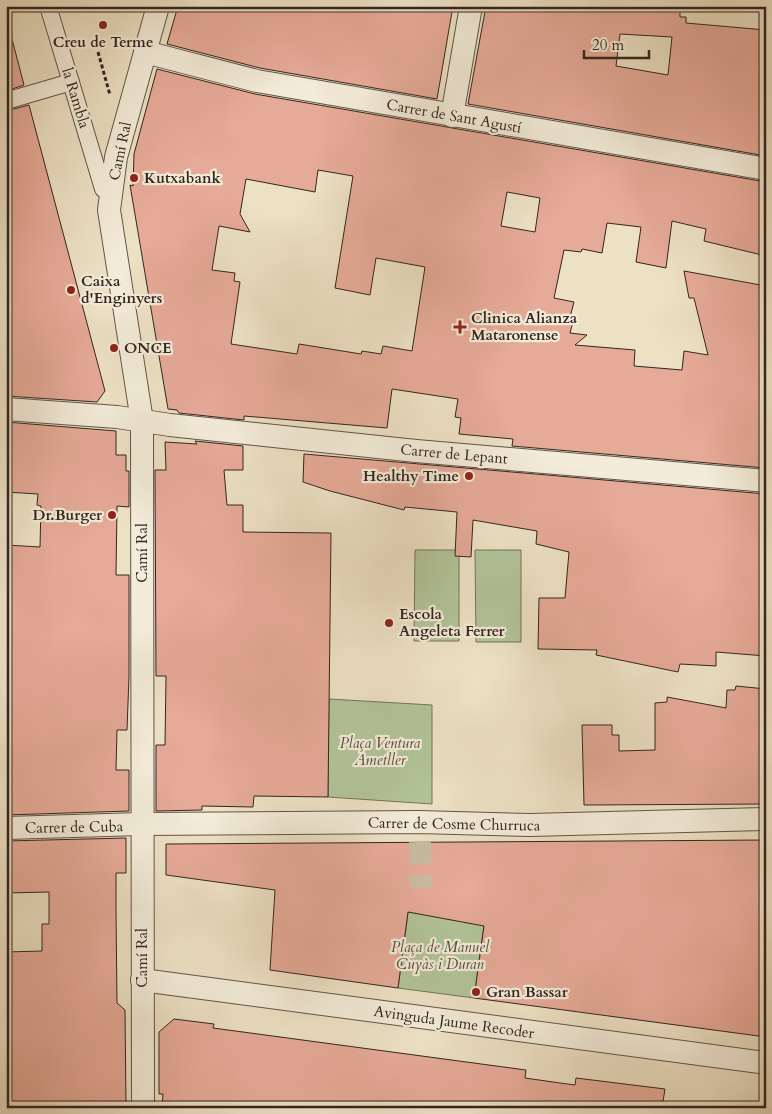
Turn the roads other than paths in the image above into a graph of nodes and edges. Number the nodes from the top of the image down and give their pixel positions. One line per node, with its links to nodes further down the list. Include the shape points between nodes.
1 (48, 6): 5 (street, la Rambla)
2 (158, 6): 4 (street, Camí Ral)
3 (471, 6): 7 (street)
4 (145, 52): 7 (street, Carrer de Sant Agustí, via 257,81); 11 (street, Camí Ral, via 116,157 109,210)
5 (71, 82): 6 (street); 9 (street, la Rambla)
6 (6, 101)
7 (452, 116): 8 (street, Carrer de Sant Agustí)
8 (766, 169)
9 (103, 189)
10 (6, 409): 11 (street, Carrer de Lepant)
11 (142, 421): 12 (street, Carrer de Lepant, via 416,451); 14 (street, Camí Ral)
12 (766, 482)
13 (766, 819): 14 (street, Carrer de Cosme Churruca, via 530,825 419,832)
14 (142, 824): 15 (street, Carrer de Cuba); 16 (street, Camí Ral)
15 (6, 828)
16 (142, 980): 17 (street, Avinguda Jaume Recoder); 18 (street, Camí Ral)
17 (766, 1063)
18 (143, 1108)

